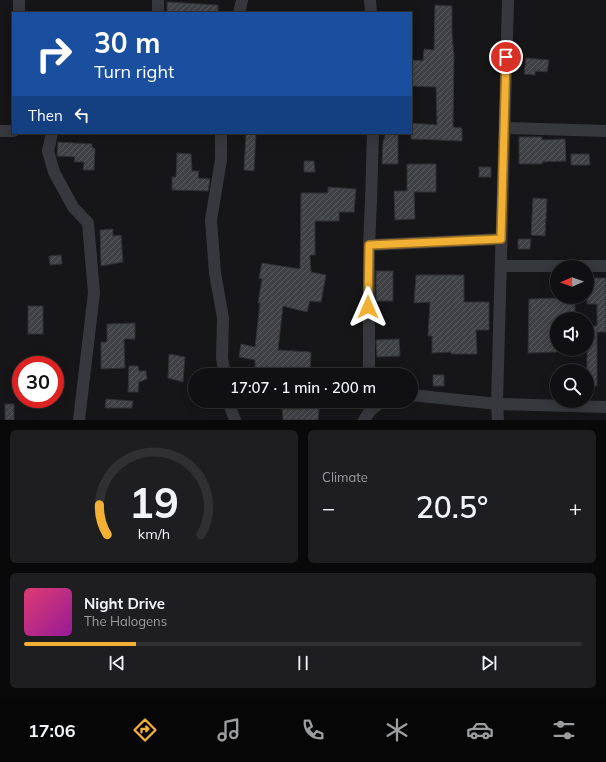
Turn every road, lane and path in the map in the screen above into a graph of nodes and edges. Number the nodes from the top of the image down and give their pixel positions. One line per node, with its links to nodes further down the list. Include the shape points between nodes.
1 (18, 0): 6 (street)
2 (158, 0): 7 (street)
3 (242, 0): 8 (street)
4 (370, 0): 9 (street)
5 (508, 0): 10 (street)
6 (20, 12)
7 (158, 12)
8 (239, 12)
9 (370, 12)
10 (504, 128): 13 (street); 17 (street)
11 (0, 131): 12 (street)
12 (12, 131)
13 (606, 131)
14 (52, 134): 27 (street, via 48,151 54,172 73,208 88,223 94,294)
15 (221, 134): 21 (street, via 221,160 211,220 215,273 223,318)
16 (373, 134): 18 (street)
17 (501, 239): 18 (street); 19 (street)
18 (369, 245): 22 (street)
19 (501, 266): 20 (street); 24 (street)
20 (606, 266)
21 (224, 368)
22 (369, 368)
23 (418, 397): 24 (street)
24 (497, 404): 25 (street); 29 (street)
25 (606, 407)
26 (231, 408): 28 (street)
27 (79, 420)
28 (235, 420)
29 (498, 420)

